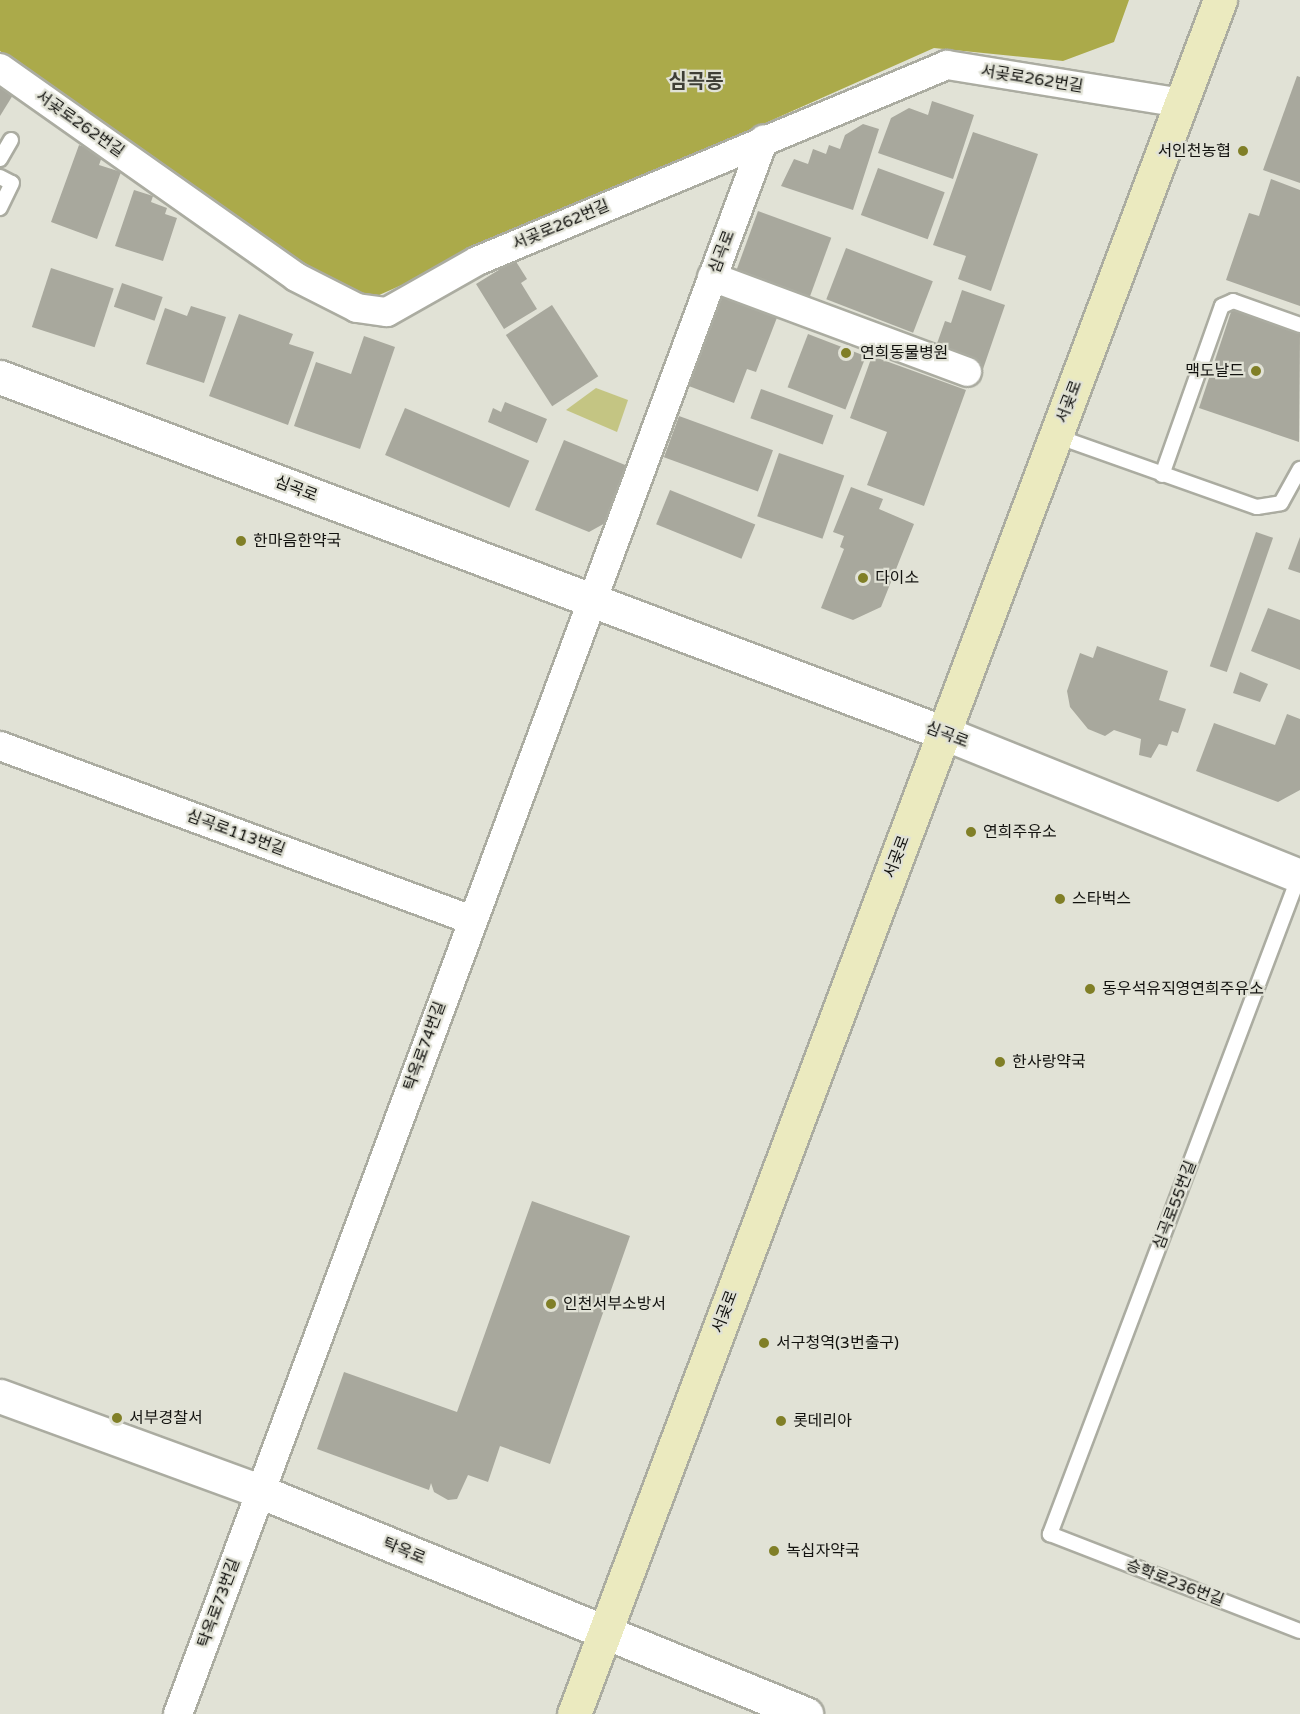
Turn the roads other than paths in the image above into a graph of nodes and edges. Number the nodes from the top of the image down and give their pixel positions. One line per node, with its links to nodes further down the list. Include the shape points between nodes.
1 (1220, 0): 3 (main road, 서곶로)
2 (0, 68): 4 (street, 서곶로262번길, via 296,277 357,308 387,312 477,261)
3 (1181, 104): 4 (street, 서곶로262번길, via 947,65); 13 (main road, 서곶로)
4 (764, 139): 9 (street, 심곡로)
5 (11, 140): 6 (lane)
6 (0, 159)
7 (0, 177): 8 (lane, via 12,183)
8 (0, 208)
9 (712, 277): 11 (street); 16 (street, 심곡로)
10 (1300, 325): 15 (lane, via 1233,301 1222,306)
11 (967, 372)
12 (0, 377): 16 (street, 심곡로)
13 (1056, 436): 15 (lane); 17 (main road, 서곶로)
14 (1300, 469): 15 (lane, via 1281,503 1257,507)
15 (1162, 475)
16 (591, 601): 17 (street, 심곡로); 20 (street, 탁옥로74번길)
17 (944, 733): 19 (street, 심곡로); 25 (main road, 서곶로)
18 (0, 746): 20 (street, 심곡로113번길)
19 (1300, 876): 23 (lane, 심곡로55번길)
20 (472, 920): 22 (street, 탁옥로74번길)
21 (0, 1396): 22 (street, 탁옥로)
22 (259, 1491): 25 (street, 탁옥로); 26 (street, 탁옥로73번길)
23 (1050, 1534): 24 (lane, 승학로236번길)
24 (1300, 1631)
25 (604, 1632): 27 (main road, 서곶로); 28 (street, 탁옥로)
26 (178, 1714)
27 (574, 1714)
28 (806, 1714)

